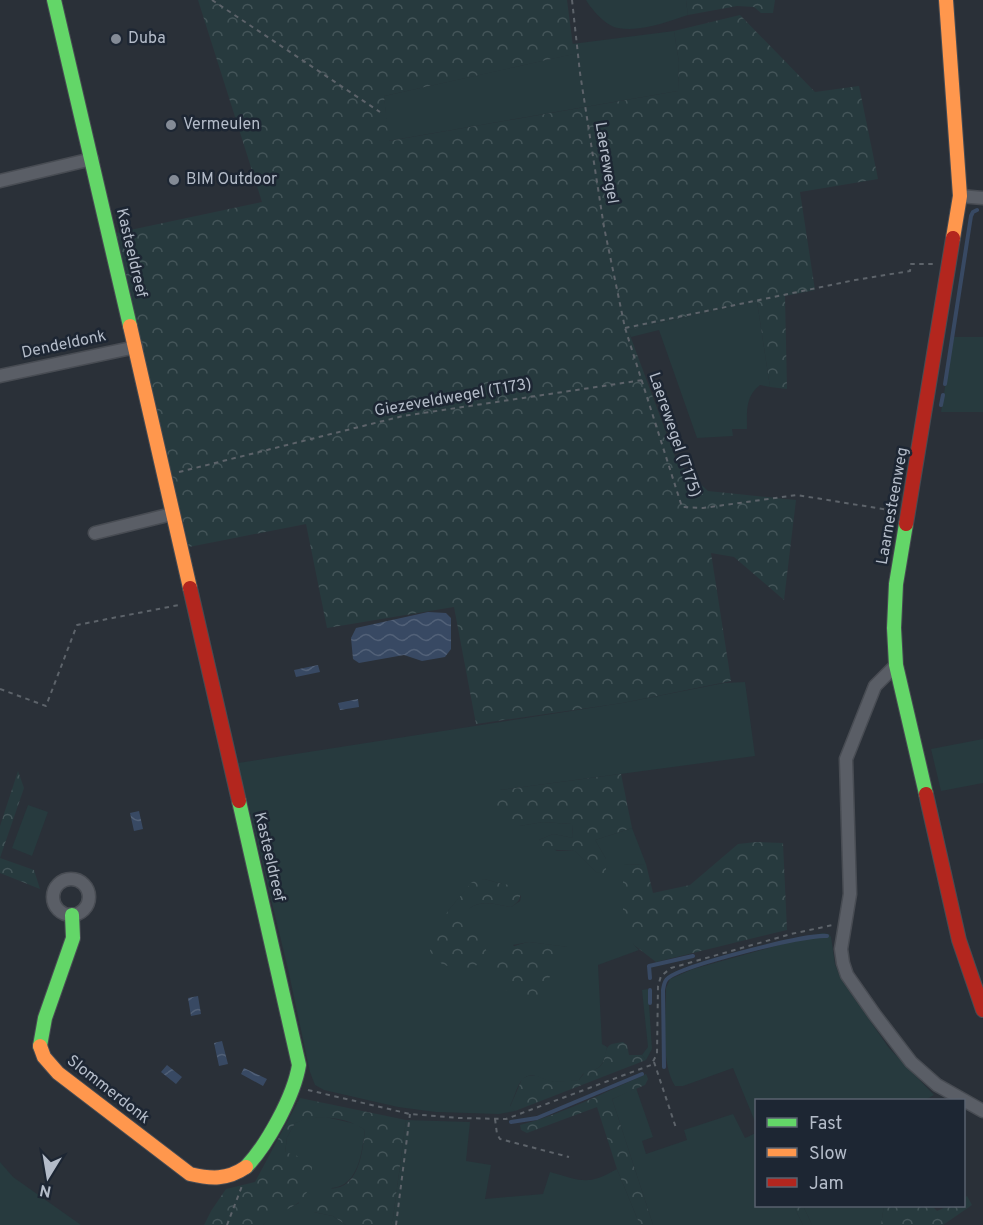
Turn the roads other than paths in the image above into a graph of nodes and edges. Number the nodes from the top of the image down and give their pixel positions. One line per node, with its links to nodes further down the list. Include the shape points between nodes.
1 (54, 0): 3 (street, Kasteeldreef)
2 (946, 0): 5 (street, Laarnesteenweg)
3 (92, 159): 4 (street); 7 (street, Kasteeldreef)
4 (0, 181)
5 (960, 196): 6 (street); 11 (street, Laarnesteenweg, via 895,600)
6 (983, 198)
7 (136, 347): 8 (street, Dendeldonk); 9 (street, Kasteeldreef)
8 (0, 376)
9 (172, 514): 10 (street); 17 (street, Kasteeldreef, via 299,1065 295,1087 257,1157 239,1172)
10 (95, 532)
11 (896, 664): 13 (street, Laarnesteenweg, via 959,940); 14 (street, via 875,686 846,759 850,894 841,949 847,975 911,1062)
12 (72, 915): 17 (street, Slommerdonk, via 73,938 39,1044 44,1057 58,1073 190,1174)
13 (983, 1010)
14 (962, 1099)
15 (965, 1101): 16 (street)
16 (983, 1111)
17 (221, 1179)

